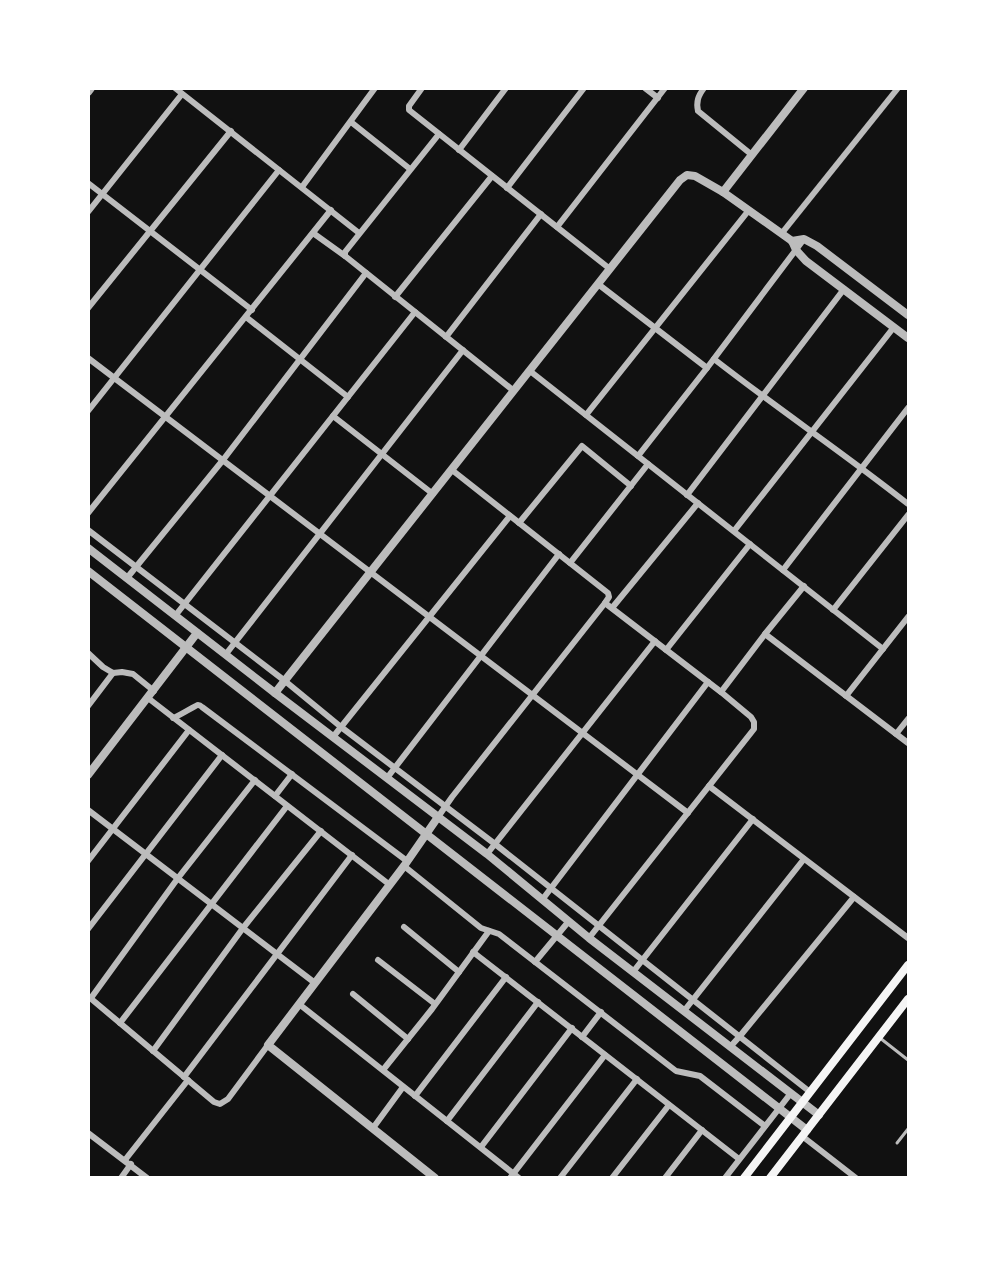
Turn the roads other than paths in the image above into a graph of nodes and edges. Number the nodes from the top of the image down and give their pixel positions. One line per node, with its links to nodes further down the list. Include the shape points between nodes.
1 (175, 88): 11 (street)
2 (375, 88): 13 (street)
3 (422, 88): 15 (street, via 408,109)
4 (506, 88): 16 (street)
5 (584, 88): 23 (street)
6 (645, 88): 12 (street)
7 (665, 88): 12 (street)
8 (704, 88): 17 (street, via 699,95 698,111)
9 (804, 88): 17 (street)
10 (898, 88): 34 (street)
11 (182, 94): 14 (street); 25 (street)
12 (658, 98): 30 (street)
13 (351, 122): 18 (street); 22 (street)
14 (231, 131): 19 (street); 31 (street)
15 (439, 134): 16 (street); 18 (street)
16 (459, 150): 20 (street)
17 (752, 155): 24 (street)
18 (410, 169): 33 (street)
19 (279, 170): 22 (street); 40 (street)
20 (492, 176): 23 (street); 44 (street)
21 (88, 183): 25 (street)
22 (302, 187): 26 (street)
23 (507, 188): 29 (street)
24 (723, 192): 27 (street); 39 (street, via 687,175)
25 (103, 194): 28 (street); 31 (street)
26 (331, 210): 32 (street); 33 (street)
27 (749, 210): 34 (street); 51 (street)
28 (88, 212)
29 (541, 214): 30 (street); 52 (street)
30 (557, 227): 39 (street)
31 (150, 231): 40 (street); 45 (street)
32 (313, 233): 38 (street); 46 (street)
33 (360, 233): 38 (street)
34 (782, 233): 36 (street)
35 (804, 239): 36 (street); 37 (street); 48 (street)
36 (792, 241): 37 (street)
37 (796, 250): 43 (street); 57 (street)
38 (345, 256): 41 (street)
39 (610, 269): 42 (street)
40 (200, 270): 46 (street); 60 (street)
41 (366, 273): 44 (street); 56 (street)
42 (597, 284): 51 (street); 59 (street)
43 (844, 289): 50 (street); 62 (street)
44 (395, 297): 47 (street)
45 (88, 308)
46 (252, 310): 49 (street)
47 (415, 312): 52 (street); 63 (street)
48 (909, 315)
49 (246, 317): 56 (street); 68 (street)
50 (894, 327): 53 (street); 69 (street)
51 (655, 329): 58 (street); 66 (street)
52 (446, 337): 54 (street)
53 (909, 338)
54 (463, 351): 61 (street); 70 (street)
55 (88, 358): 60 (street)
56 (300, 359): 63 (street); 72 (street)
57 (714, 359): 58 (street); 62 (street)
58 (707, 368): 71 (street)
59 (530, 371): 61 (street); 66 (street)
60 (115, 378): 65 (street); 68 (street)
61 (514, 391): 75 (street)
62 (762, 396): 69 (street); 78 (street)
63 (348, 397): 67 (street)
64 (909, 408): 74 (street)
65 (88, 411)
66 (586, 415): 71 (street)
67 (333, 416): 70 (street); 79 (street)
68 (166, 417): 72 (street); 82 (street)
69 (813, 432): 74 (street); 87 (street)
70 (382, 454): 77 (street); 88 (street)
71 (638, 456): 73 (street)
72 (222, 460): 79 (street); 93 (street)
73 (648, 464): 76 (street); 78 (street)
74 (862, 468): 81 (street); 94 (street)
75 (452, 470): 77 (street); 84 (street)
76 (631, 486): 85 (street, via 582,446); 92 (street)
77 (433, 494): 96 (street)
78 (687, 495): 80 (street)
79 (270, 496): 88 (street); 100 (street)
80 (698, 503): 87 (street); 101 (street)
81 (909, 504)
82 (88, 513)
83 (909, 515): 102 (street)
84 (510, 516): 85 (street); 104 (street)
85 (519, 523): 91 (street)
86 (88, 530): 93 (street)
87 (734, 531): 89 (street)
88 (320, 534): 96 (street); 109 (street)
89 (750, 544): 94 (street); 112 (street)
90 (88, 548): 97 (street)
91 (559, 554): 92 (street); 115 (street)
92 (570, 563): 99 (street, via 608,593)
93 (136, 567): 97 (street); 100 (street)
94 (783, 570): 98 (street)
95 (88, 571): 110 (street)
96 (371, 573): 104 (street); 117 (street)
97 (127, 578): 103 (street)
98 (804, 586): 102 (street); 107 (street)
99 (605, 603): 101 (street); 122 (street)
100 (184, 604): 103 (street); 109 (street)
101 (612, 608): 108 (street)
102 (833, 610): 111 (street)
103 (175, 616): 106 (street)
104 (429, 617): 115 (street); 128 (street)
105 (909, 617): 111 (street)
106 (197, 633): 110 (street); 114 (street)
107 (765, 634): 120 (street); 123 (street)
108 (655, 641): 112 (street); 130 (street)
109 (235, 642): 114 (street); 117 (street)
110 (186, 647): 119 (street); 151 (street)
111 (883, 649): 123 (street)
112 (666, 650): 118 (street)
113 (88, 653): 116 (street)
114 (226, 654): 121 (street)
115 (480, 656): 122 (street); 135 (street)
116 (113, 673): 119 (street, via 133,674); 125 (street)
117 (285, 681): 121 (street); 128 (street)
118 (708, 682): 120 (street); 138 (street)
119 (154, 690): 124 (street)
120 (721, 692): 141 (street, via 752,717 754,729)
121 (275, 693): 132 (street)
122 (531, 694): 130 (street); 144 (street)
123 (846, 696): 131 (street)
124 (148, 698): 126 (street); 137 (street)
125 (88, 706)
126 (173, 718): 129 (street); 136 (street, via 198,705)
127 (909, 719): 131 (street)
128 (341, 726): 132 (street); 135 (street)
129 (189, 730): 134 (street); 149 (street)
130 (582, 733): 138 (street); 152 (street)
131 (896, 734): 133 (street)
132 (333, 737): 139 (street)
133 (909, 743)
134 (222, 755): 140 (street); 153 (street)
135 (395, 767): 139 (street); 144 (street)
136 (292, 774): 142 (street); 158 (street)
137 (88, 775)
138 (637, 775): 146 (street); 161 (street)
139 (387, 778): 147 (street)
140 (255, 780): 142 (street); 159 (street)
141 (709, 786): 146 (street); 148 (street)
142 (275, 796): 143 (street)
143 (287, 806): 150 (street); 164 (street)
144 (445, 806): 147 (street); 152 (street)
145 (88, 810): 149 (street)
146 (688, 813): 166 (street)
147 (438, 817): 151 (street); 154 (street)
148 (753, 819): 156 (street); 177 (street)
149 (113, 829): 153 (street); 157 (street)
150 (321, 831): 155 (street); 169 (street)
151 (426, 834): 158 (street); 171 (street)
152 (495, 844): 154 (street); 161 (street)
153 (146, 854): 159 (street); 168 (street)
154 (487, 854): 163 (street)
155 (352, 855): 160 (street); 175 (street)
156 (804, 859): 162 (street); 187 (street)
157 (88, 861)
158 (406, 864): 160 (street); 170 (street)
159 (178, 878): 164 (street); 185 (street)
160 (390, 885): 183 (street)
161 (550, 889): 163 (street); 166 (street)
162 (854, 897): 173 (street); 195 (street)
163 (542, 900): 165 (street)
164 (211, 904): 169 (street); 193 (street)
165 (569, 921): 171 (street); 172 (street)
166 (598, 926): 172 (street); 177 (street)
167 (404, 927): 180 (street)
168 (88, 928)
169 (243, 928): 175 (street); 201 (street)
170 (489, 931): 174 (street); 178 (street, via 500,934)
171 (557, 936): 178 (street); 213 (street)
172 (589, 938): 181 (street)
173 (909, 938)
174 (473, 952): 180 (street); 182 (street)
175 (278, 954): 183 (street); 205 (street)
176 (378, 960): 190 (street)
177 (642, 960): 181 (street); 187 (street)
178 (536, 962): 192 (street)
179 (909, 965): 208 (main road)
180 (459, 972): 190 (street)
181 (633, 972): 191 (street)
182 (506, 977): 188 (street); 210 (street)
183 (315, 983): 189 (street)
184 (353, 994): 198 (street)
185 (90, 997): 193 (street)
186 (909, 999): 197 (main road)
187 (692, 1000): 191 (street); 195 (street)
188 (538, 1002): 194 (street); 216 (street)
189 (299, 1004): 199 (street); 204 (street)
190 (435, 1004): 198 (street)
191 (684, 1011): 200 (street)
192 (601, 1012): 196 (street); 217 (street, via 676,1071 700,1076)
193 (120, 1023): 201 (street)
194 (572, 1028): 196 (street); 224 (street)
195 (740, 1036): 200 (street); 208 (street)
196 (582, 1037): 202 (street)
197 (879, 1037): 203 (lane); 214 (main road)
198 (408, 1039): 204 (street)
199 (268, 1045): 205 (street, via 228,1099 220,1104); 218 (street)
200 (731, 1046): 209 (street)
201 (153, 1051): 205 (street)
202 (605, 1055): 206 (street); 227 (street)
203 (909, 1060)
204 (383, 1070): 207 (street)
205 (186, 1078): 226 (street)
206 (637, 1079): 212 (street); 231 (street)
207 (404, 1087): 210 (street); 218 (street)
208 (810, 1092): 211 (main road)
209 (791, 1093): 211 (street); 213 (street)
210 (415, 1096): 216 (street)
211 (802, 1102): 214 (street); 215 (main road)
212 (669, 1105): 220 (street); 232 (street)
213 (779, 1108): 215 (street); 217 (street)
214 (819, 1115): 222 (main road)
215 (790, 1117): 222 (street); 235 (main road)
216 (447, 1121): 224 (street)
217 (765, 1126): 225 (street)
218 (373, 1128): 230 (street)
219 (909, 1129): 223 (lane)
220 (702, 1130): 225 (street); 233 (street)
221 (88, 1133): 226 (street)
222 (805, 1133): 236 (main road); 237 (street)
223 (897, 1143)
224 (481, 1148): 227 (street)
225 (739, 1159): 234 (street)
226 (128, 1162): 228 (street); 229 (street)
227 (514, 1176)
228 (121, 1178)
229 (147, 1178)
230 (435, 1178)
231 (560, 1178)
232 (612, 1178)
233 (665, 1178)
234 (725, 1178)
235 (744, 1178)
236 (770, 1178)
237 (856, 1178)

